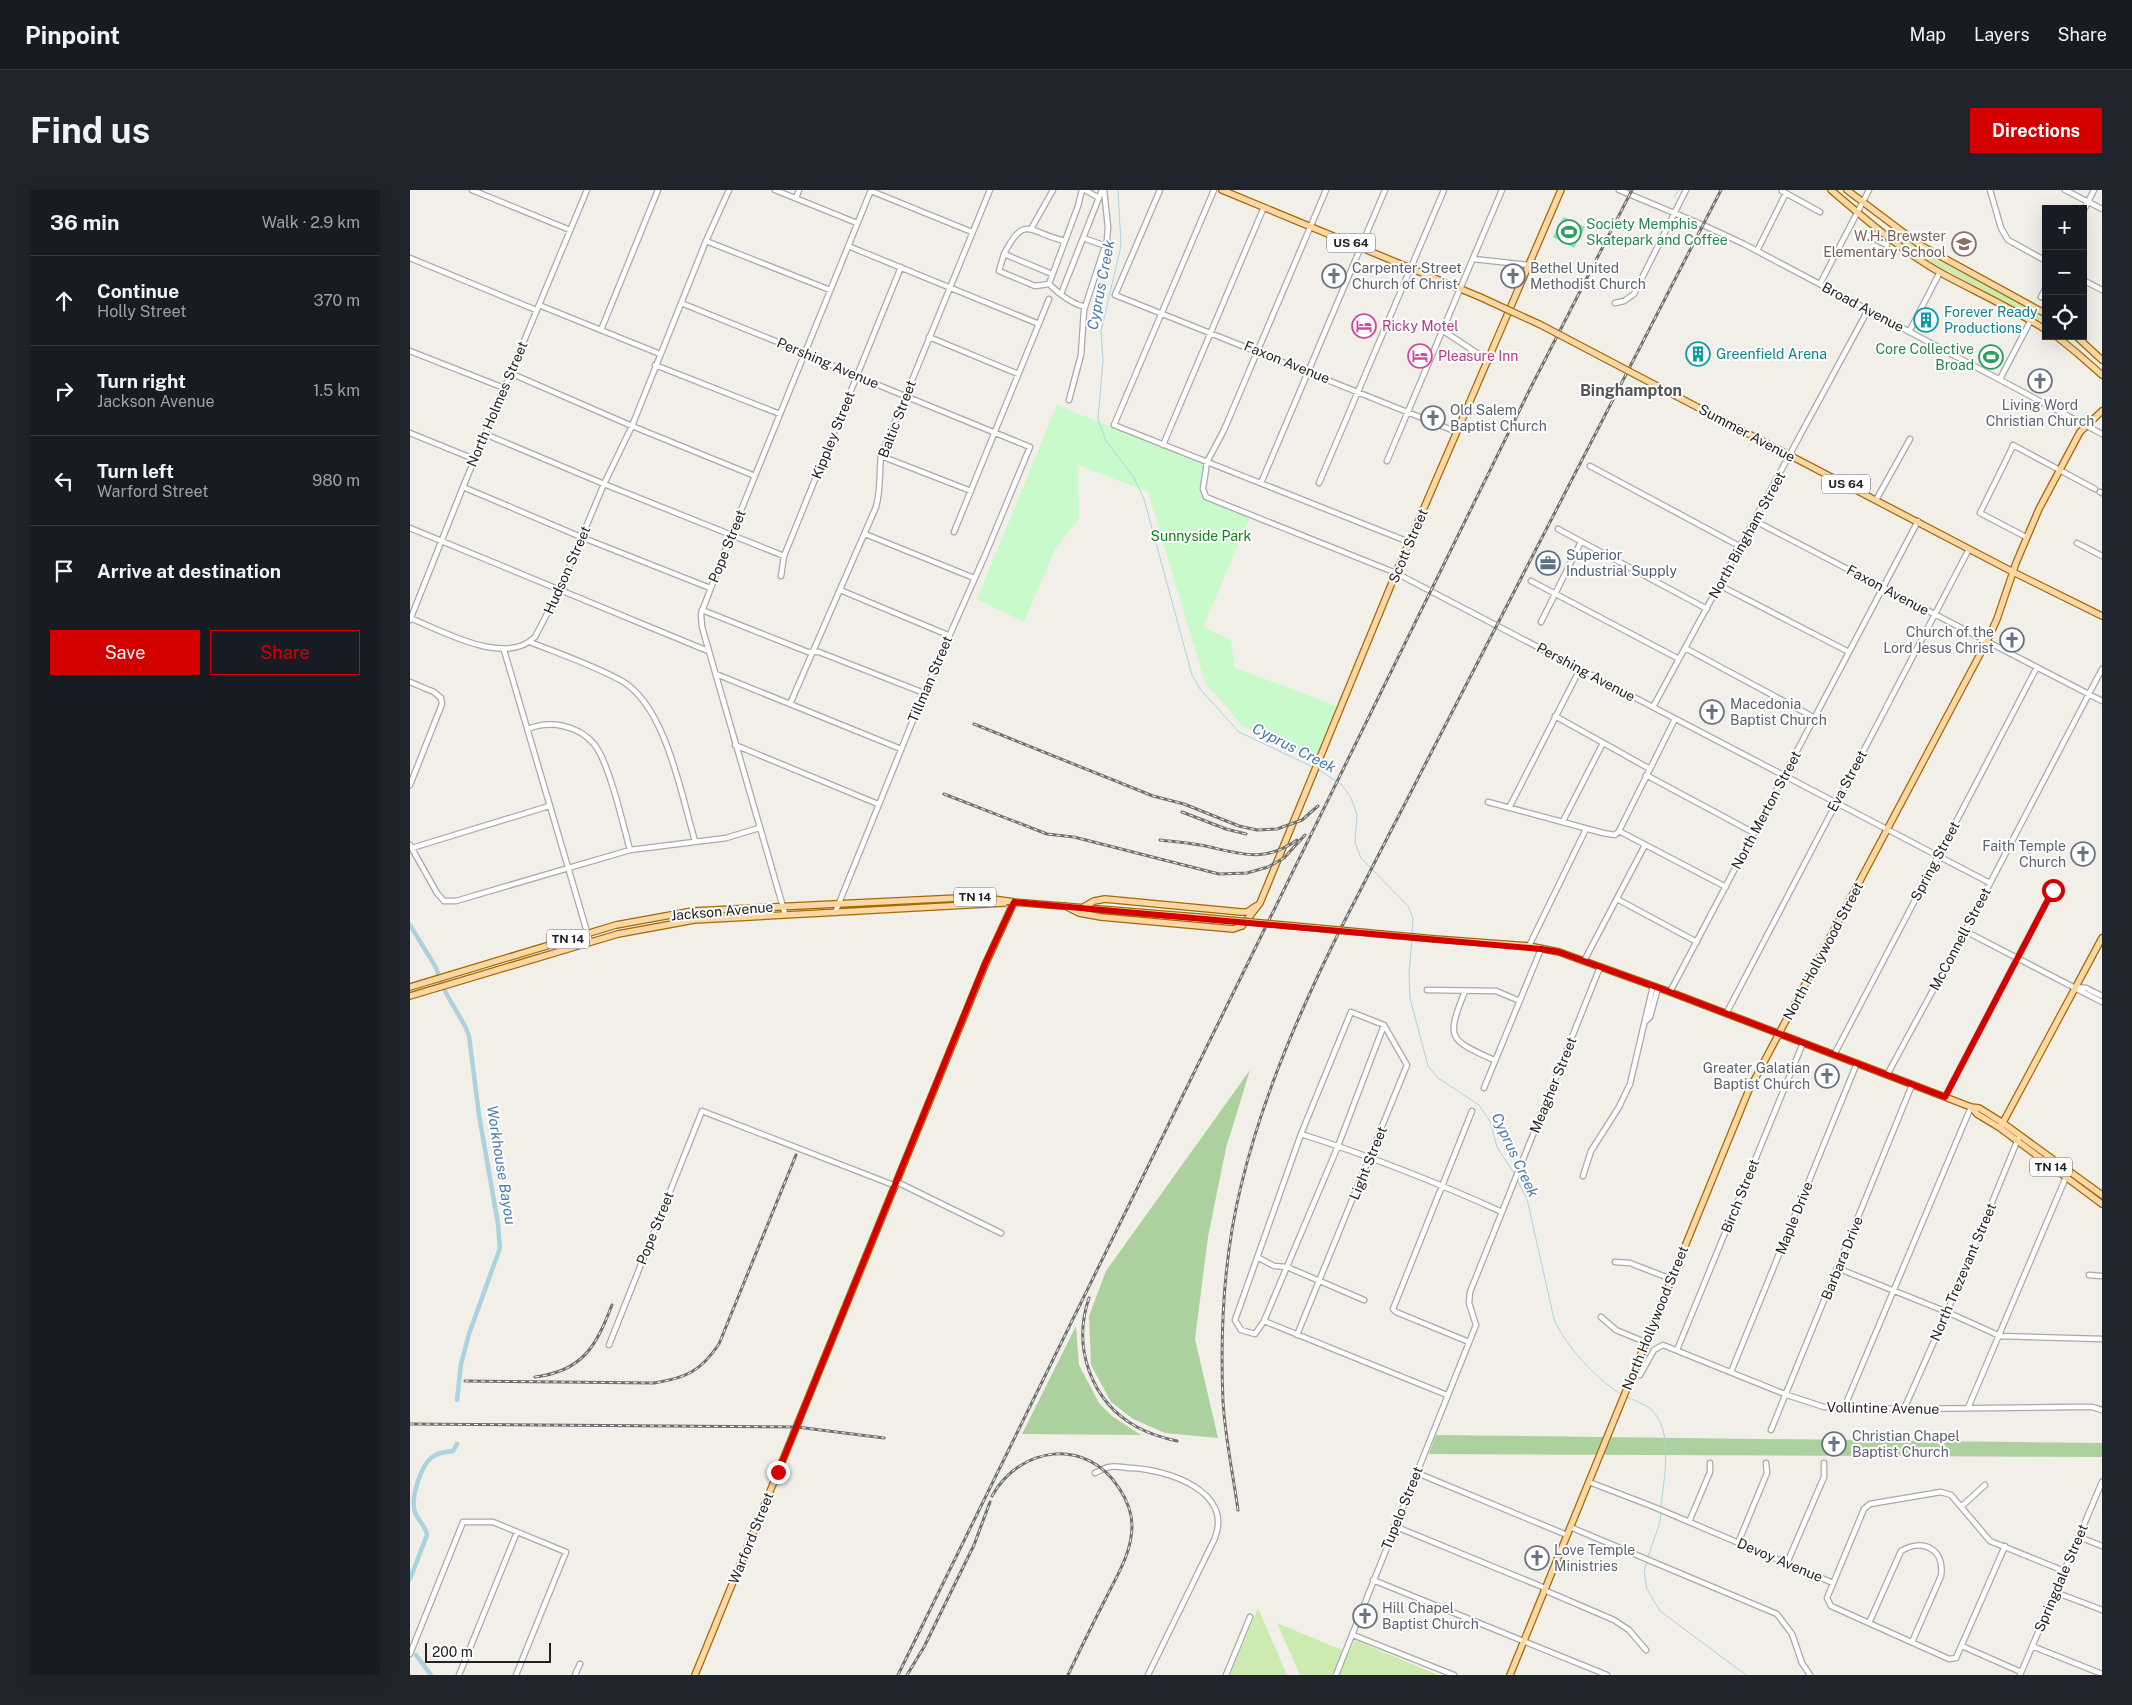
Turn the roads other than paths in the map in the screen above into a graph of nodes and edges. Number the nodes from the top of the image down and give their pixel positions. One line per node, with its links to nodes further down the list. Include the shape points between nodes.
1 (472, 190): 43 (street)
2 (587, 190): 43 (street, North Holmes Street)
3 (658, 190): 84 (street)
4 (729, 190): 48 (street, Hudson Street)
5 (775, 190): 29 (street)
6 (799, 190): 29 (street)
7 (871, 190): 39 (street, Pope Street); 44 (street)
8 (990, 190): 44 (street, Baltic Street)
9 (1053, 190): 42 (street)
10 (1083, 190): 30 (street); 49 (street)
11 (1103, 190): 30 (street); 52 (street, via 1108,226)
12 (1160, 190): 79 (street, Faxon Avenue, via 1116,295)
13 (1214, 190): 79 (street)
14 (1222, 190): 34 (main road, Summer Avenue / US 64)
15 (1326, 190): 40 (street)
16 (1385, 190): 53 (street)
17 (1444, 190): 61 (street)
18 (1502, 190): 57 (street)
19 (1561, 190): 59 (main road, Scott Street)
20 (1619, 190): 38 (street, Broad Avenue)
21 (1686, 190): 38 (street)
22 (1831, 190): 37 (main road)
23 (1847, 190): 31 (main road)
24 (1869, 190): 31 (street)
25 (1990, 190): 58 (street, via 2001,228 2008,240)
26 (2065, 190): 32 (street)
27 (2094, 190): 32 (street)
28 (1784, 192): 36 (street); 54 (street)
29 (796, 198): 39 (street)
30 (1099, 198): 47 (street)
31 (1863, 202): 37 (street); 80 (main road, via 1920,245)
32 (2088, 202): 33 (street); 35 (street)
33 (2086, 205)
34 (1264, 207): 40 (main road, Summer Avenue / US 64); 86 (street)
35 (2102, 209)
36 (1820, 212)
37 (1857, 212): 41 (main road); 66 (street)
38 (1676, 213): 54 (street, Broad Avenue); 74 (street, via 1634,294)
39 (857, 223): 51 (street, Pope Street)
40 (1311, 226): 53 (main road, Summer Avenue / US 64); 92 (street)
41 (1877, 227): 46 (street); 62 (main road)
42 (1030, 229): 49 (street); 55 (street, via 1017,232)
43 (570, 230): 75 (street, North Holmes Street)
44 (972, 232): 67 (street, Baltic Street)
45 (1861, 232): 46 (street)
46 (1870, 237): 50 (street)
47 (1083, 238): 52 (street); 71 (street)
48 (706, 241): 69 (street); 73 (street, Hudson Street)
49 (1065, 241): 63 (street)
50 (1887, 245)
51 (848, 246): 60 (street); 69 (street, Pope Street)
52 (1106, 246): 76 (street)
53 (1361, 247): 61 (main road, Summer Avenue / US 64); 98 (street)
54 (1757, 251): 66 (street, Broad Avenue)
55 (1004, 254): 63 (street); 65 (street, via 999,271 1035,286)
56 (410, 258): 77 (street)
57 (1473, 259): 59 (street); 68 (street)
58 (2042, 259)
59 (1529, 264): 96 (main road, Scott Street)
60 (901, 267): 67 (street); 102 (street, Kippley Street)
61 (1411, 267): 68 (main road, Summer Avenue / US 64); 105 (street)
62 (1940, 272): 81 (main road); 87 (street)
63 (1052, 274): 65 (street)
64 (2087, 282): 70 (street)
65 (1049, 284): 71 (street)
66 (1820, 284): 78 (street, Broad Avenue)
67 (950, 287): 82 (street); 88 (street, Baltic Street)
68 (1460, 288): 85 (street); 121 (main road, Summer Avenue / US 64, bridge, via 1541,325)
69 (830, 290): 93 (street, Pope Street)
70 (2102, 290)
71 (1061, 294): 76 (street)
72 (1048, 299): 82 (street)
73 (681, 303): 93 (street, Pershing Avenue); 94 (street, Hudson Street)
74 (1615, 303)
75 (539, 305): 77 (street, North Holmes Street); 84 (street)
76 (1084, 307): 107 (street, via 1081,355)
77 (536, 310): 99 (street, North Holmes Street)
78 (1868, 310): 87 (street, Broad Avenue); 121 (street, North Bingham Street)
79 (1162, 312): 86 (street, Faxon Avenue); 119 (street, via 1114,425)
80 (2042, 312)
81 (2031, 320): 83 (main road); 103 (street)
82 (1039, 324): 100 (street)
83 (2042, 327)
84 (601, 330): 94 (street)
85 (1442, 330): 96 (street); 109 (street)
86 (1211, 332): 92 (street, Faxon Avenue); 119 (street)
87 (1909, 332): 103 (street, Broad Avenue)
88 (929, 337): 100 (street); 106 (street, Baltic Street)
89 (2061, 340): 101 (main road)
90 (2080, 340): 95 (main road)
91 (410, 351): 104 (street)
92 (1258, 351): 98 (street, Faxon Avenue); 125 (street)
93 (805, 352): 102 (street, Pershing Avenue); 110 (street, Pope Street)
94 (660, 354): 97 (street, Hudson Street)
95 (2102, 360)
96 (1488, 361): 115 (main road, Scott Street)
97 (655, 365): 110 (street); 112 (street, Hudson Street)
98 (1308, 371): 105 (street, Faxon Avenue); 130 (street)
99 (510, 373): 104 (street, North Holmes Street); 112 (street)
100 (1018, 374): 114 (street)
101 (2102, 375)
102 (856, 376): 106 (street, Pershing Avenue); 151 (street, Kippley Street)
103 (2000, 380): 111 (street, Broad Avenue)
104 (504, 388): 116 (street, North Holmes Street)
105 (1358, 391): 109 (street, Faxon Avenue); 129 (street)
106 (906, 397): 114 (street, Pershing Avenue); 122 (street, Baltic Street)
107 (1069, 400)
108 (2102, 411): 111 (main road, North Hollywood Street)
109 (1408, 412): 115 (street, Faxon Avenue); 124 (street)
110 (780, 414): 128 (street, Pope Street)
111 (2087, 424): 117 (street, Broad Avenue); 127 (main road, North Hollywood Street)
112 (632, 426): 128 (street); 131 (street, Hudson Street)
113 (410, 432): 123 (street)
114 (995, 432): 120 (street, Pershing Avenue); 133 (street)
115 (1457, 432): 146 (main road, Scott Street)
116 (485, 434): 123 (street, North Holmes Street); 131 (street)
117 (2102, 434)
118 (1910, 439): 135 (street)
119 (1164, 445): 125 (street)
120 (1030, 448): 156 (street, Tillman Street)
121 (1790, 455): 135 (main road, Summer Avenue / US 64); 136 (street, North Bingham Street)
122 (881, 456): 133 (street); 141 (street, Baltic Street, via 880,495)
123 (474, 459): 132 (street, North Holmes Street)
124 (1387, 461)
125 (1207, 462): 130 (street); 154 (street, Pershing Avenue, via 1203,489 1206,497)
126 (1590, 466): 149 (street)
127 (2059, 470): 134 (street); 144 (main road, North Hollywood Street); 144 (street, via 2012,445 1980,512)
128 (755, 476): 142 (street, Pope Street)
129 (1319, 482)
130 (1261, 483): 146 (street)
131 (604, 484): 142 (street); 143 (street, Hudson Street)
132 (463, 487): 143 (street); 145 (street, North Holmes Street)
133 (971, 491): 140 (street)
134 (2099, 492)
135 (1876, 500): 137 (main road, Summer Avenue / US 64)
136 (1755, 521): 149 (street, North Bingham Street); 159 (street, Faxon Avenue)
137 (1918, 522): 150 (main road, Summer Avenue / US 64); 159 (street, North Merton Street)
138 (410, 528): 145 (street)
139 (1558, 529): 147 (street)
140 (954, 532)
141 (864, 534): 156 (street); 161 (street, Baltic Street)
142 (731, 535): 151 (street); 160 (street, Pope Street)
143 (581, 537): 160 (street); 162 (street, Hudson Street)
144 (2026, 537): 153 (main road, North Hollywood Street)
145 (442, 541): 162 (street); 168 (street, North Holmes Street)
146 (1409, 542): 154 (main road, Scott Street)
147 (1581, 542): 163 (street); 164 (street)
148 (2077, 543): 152 (street)
149 (1741, 547): 158 (street, North Bingham Street)
150 (1969, 549): 153 (main road, Summer Avenue / US 64); 166 (street, Eva Street)
151 (784, 556): 155 (street, Kippley Street)
152 (2102, 556)
153 (2013, 572): 167 (main road, Summer Avenue / US 64); 171 (main road, North Hollywood Street)
154 (1396, 573): 180 (street, Pershing Avenue); 224 (main road, Scott Street)
155 (782, 576)
156 (974, 578): 170 (street, Tillman Street)
157 (1531, 581): 163 (street)
158 (1720, 585): 164 (street, North Bingham Street); 177 (street)
159 (1883, 587): 166 (street, Faxon Avenue); 177 (street, North Merton Street)
160 (710, 588): 165 (street, Pope Street)
161 (840, 590): 170 (street); 176 (street, Baltic Street)
162 (559, 591): 172 (street, Hudson Street, via 542,627); 175 (street)
163 (1555, 595): 169 (street); 178 (street)
164 (1707, 609): 173 (street, North Bingham Street)
165 (702, 610): 175 (street, Pope Street); 176 (street, via 808,652)
166 (1935, 615): 171 (street, Faxon Avenue); 202 (street, Eva Street)
167 (2102, 616)
168 (410, 619): 174 (street, via 481,646)
169 (1540, 622)
170 (948, 635): 184 (street, Tillman Street)
171 (1987, 641): 179 (street, Faxon Avenue); 208 (main road, North Hollywood Street)
172 (530, 642): 174 (street); 211 (street, via 623,682 642,701 658,722 666,741)
173 (1685, 648): 178 (street, North Bingham Street); 190 (street)
174 (504, 650): 192 (street)
175 (708, 651): 182 (street, Pope Street)
176 (813, 651): 184 (street); 187 (street, Baltic Street)
177 (1849, 652): 190 (street, North Merton Street)
178 (1679, 659): 188 (street, North Bingham Street)
179 (2037, 667): 185 (street, Faxon Avenue); 215 (street, Spring Street)
180 (1580, 668): 188 (street, Pershing Avenue); 189 (street)
181 (2102, 669): 185 (street, McConnell Street)
182 (716, 674): 187 (street); 194 (street, Pope Street)
183 (410, 682): 199 (street, via 434,692 442,704)
184 (924, 693): 195 (street, Tillman Street)
185 (2089, 694): 186 (street, Faxon Avenue); 217 (street, McConnell Street)
186 (2102, 701)
187 (790, 704): 195 (street)
188 (1653, 707): 191 (street, Pershing Avenue)
189 (1555, 716): 193 (street); 204 (street)
190 (1815, 718): 198 (street, North Merton Street)
191 (1675, 719): 196 (street); 198 (street, Pershing Avenue)
192 (528, 729): 203 (street); 214 (street, via 541,724 561,726 574,729 594,743 603,757)
193 (1603, 743): 196 (street); 205 (street)
194 (735, 745): 201 (street); 206 (street, Pope Street)
195 (901, 749): 201 (street, Tillman Street)
196 (1650, 769): 197 (street)
197 (1646, 775): 209 (street); 210 (street)
198 (1784, 777): 202 (street, Pershing Avenue); 210 (street, North Merton Street)
199 (410, 785)
200 (1488, 802): 204 (street)
201 (878, 804): 223 (street, Tillman Street)
202 (1836, 804): 208 (street, Pershing Avenue); 253 (street, Eva Street)
203 (549, 806): 213 (street); 216 (street)
204 (1508, 808): 205 (street)
205 (1563, 821): 207 (street)
206 (759, 828): 211 (street, via 726,838); 225 (street, Pope Street)
207 (1586, 829): 209 (street, via 1614,835); 238 (street)
208 (1887, 830): 215 (street, Pershing Avenue); 255 (main road, North Hollywood Street)
209 (1619, 831): 212 (street)
210 (1754, 833): 218 (street, North Merton Street)
211 (695, 841): 214 (street)
212 (1645, 845): 218 (street); 221 (street)
213 (411, 847): 216 (street, via 444,900 456,901)
214 (630, 850): 216 (street)
215 (1938, 856): 217 (street, Pershing Avenue); 257 (street, Spring Street)
216 (568, 867): 234 (street)
217 (1990, 883): 233 (street, McConnell Street)
218 (1726, 887): 237 (street, North Merton Street)
219 (2053, 890): 240 (street)
220 (935, 899): 222 (main road, Jackson Avenue / TN 14, via 979,897); 223 (main road, Jackson Avenue / TN 14); 228 (street)
221 (1617, 899): 237 (street); 241 (street)
222 (1014, 902): 226 (main road, Jackson Avenue / TN 14); 228 (main road, Jackson Avenue / TN 14); 276 (main road, Warford Street, via 985,964)
223 (839, 903): 225 (main road, Jackson Avenue / TN 14); 230 (street, Tillman Street)
224 (1260, 903): 226 (main road, Scott Street, via 1242,926 1233,929 1101,917 1079,913); 227 (main road, via 1247,912 1105,899)
225 (782, 906): 229 (main road, Jackson Avenue / TN 14); 231 (street, Pope Street)
226 (1065, 906): 227 (main road, Jackson Avenue / TN 14)
227 (1084, 907): 238 (main road, Jackson Avenue / TN 14, bridge)
228 (935, 908): 230 (main road, Jackson Avenue / TN 14)
229 (693, 911): 232 (street); 234 (main road, Jackson Avenue / TN 14)
230 (835, 913): 231 (main road, Jackson Avenue / TN 14)
231 (785, 914): 232 (main road, Jackson Avenue / TN 14)
232 (694, 920): 236 (main road, Jackson Avenue / TN 14)
233 (1965, 931): 240 (street); 260 (street, McConnell Street)
234 (588, 933): 236 (street); 243 (main road, Jackson Avenue / TN 14)
235 (2102, 938): 245 (main road)
236 (590, 942): 249 (main road, Jackson Avenue / TN 14)
237 (1696, 942): 248 (street, North Merton Street)
238 (1529, 946): 239 (main road, Jackson Avenue / TN 14)
239 (1541, 949): 241 (main road, Jackson Avenue / TN 14); 251 (street)
240 (2018, 958): 245 (street); 263 (street)
241 (1584, 961): 242 (main road, Jackson Avenue / TN 14)
242 (1600, 967): 244 (main road, Jackson Avenue / TN 14); 280 (street, Meagher Street)
243 (410, 987)
244 (1655, 987): 248 (main road, Jackson Avenue / TN 14); 274 (street, via 1630,1084 1591,1151)
245 (2075, 987): 250 (street, via 2086,988); 252 (street); 265 (main road)
246 (1427, 990): 247 (street)
247 (1465, 991): 251 (street, via 1496,991); 258 (street, via 1453,1031 1464,1047)
248 (1670, 992): 253 (main road, Jackson Avenue / TN 14)
249 (410, 996)
250 (2102, 996)
251 (1520, 1001): 258 (street)
252 (2102, 1002)
253 (1726, 1014): 255 (main road, Jackson Avenue / TN 14)
254 (1384, 1025): 269 (street, via 1351,1012); 271 (street); 272 (street, Light Street, via 1407,1066)
255 (1779, 1034): 256 (main road, Jackson Avenue / TN 14); 288 (main road, North Hollywood Street, via 1748,1092)
256 (1803, 1043): 257 (main road, Jackson Avenue / TN 14); 301 (street, Birch Street)
257 (1834, 1055): 259 (main road, Jackson Avenue / TN 14)
258 (1494, 1060): 262 (street)
259 (1857, 1063): 260 (main road, Jackson Avenue / TN 14); 302 (street, Maple Drive)
260 (1887, 1075): 261 (main road, Jackson Avenue / TN 14)
261 (1912, 1085): 263 (main road, Jackson Avenue / TN 14); 285 (street, Barbara Drive)
262 (1484, 1088)
263 (1945, 1097): 264 (main road, Jackson Avenue / TN 14)
264 (1971, 1107): 267 (main road, Jackson Avenue / TN 14); 268 (main road, Jackson Avenue / TN 14, via 1977,1114); 290 (street)
265 (2010, 1110): 267 (main road); 268 (main road)
266 (1472, 1111): 277 (street)
267 (1992, 1116): 268 (main road, Jackson Avenue / TN 14)
268 (2001, 1125): 270 (main road, Jackson Avenue / TN 14)
269 (1301, 1134): 271 (street); 282 (street)
270 (2018, 1138): 273 (main road, Jackson Avenue / TN 14); 275 (main road, Jackson Avenue / TN 14); 292 (street, North Trezevant Street)
271 (1338, 1146): 272 (street); 284 (street)
272 (1371, 1157): 277 (street); 289 (street, Light Street)
273 (2069, 1170): 275 (street); 278 (main road, Jackson Avenue / TN 14)
274 (1583, 1176)
275 (2064, 1177): 279 (main road, Jackson Avenue / TN 14); 296 (street)
276 (897, 1184): 281 (street); 300 (street, Pope Street, via 702,1111); 351 (main road, Warford Street)
277 (1443, 1185): 280 (street); 298 (street, via 1393,1310)
278 (2102, 1195)
279 (2102, 1204)
280 (1502, 1212): 298 (street, Meagher Street, via 1470,1292 1469,1303 1476,1324)
281 (1001, 1233)
282 (1256, 1257): 284 (street, via 1274,1266); 294 (street, via 1235,1320 1241,1330 1255,1334)
283 (1615, 1262): 288 (street, via 1630,1263)
284 (1287, 1267): 289 (street); 294 (street)
285 (1837, 1268): 290 (street); 305 (street, Barbara Drive)
286 (2089, 1275): 287 (street)
287 (2102, 1276)
288 (1671, 1279): 299 (main road, North Hollywood Street)
289 (1320, 1282): 291 (street); 295 (street, Light Street)
290 (1893, 1290): 292 (street); 306 (street)
291 (1364, 1300)
292 (1947, 1312): 296 (street); 308 (street, North Trezevant Street)
293 (1601, 1318): 299 (street, via 1616,1330)
294 (1264, 1321): 295 (street)
295 (1297, 1335): 304 (street)
296 (2000, 1336): 297 (street); 307 (street)
297 (2102, 1339)
298 (1469, 1342): 304 (street, Tupelo Street)
299 (1645, 1342): 303 (main road, North Hollywood Street)
300 (609, 1345)
301 (1678, 1350): 302 (street, Vollintine Avenue); 303 (street, Vollintine Avenue, via 1663,1344 1654,1350 1640,1375)
302 (1731, 1372): 305 (street, Vollintine Avenue)
303 (1633, 1373): 316 (main road, North Hollywood Street)
304 (1447, 1395): 315 (street, Tupelo Street)
305 (1787, 1395): 306 (street, Vollintine Avenue, via 1812,1405); 310 (street, Barbara Drive)
306 (1844, 1408): 308 (street, Vollintine Avenue)
307 (1968, 1408): 308 (street, Vollintine Avenue); 309 (street, Vollintine Avenue, via 2072,1406)
308 (1904, 1409)
309 (2102, 1410)
310 (1771, 1430)
311 (1710, 1463): 320 (street, via 1710,1472)
312 (1766, 1463): 326 (street, via 1767,1473)
313 (1824, 1463): 329 (street, via 1824,1477)
314 (1095, 1473): 352 (street, via 1111,1466 1171,1474 1190,1483 1204,1495 1217,1514 1220,1526 1215,1538)
315 (1417, 1473): 321 (street, Tupelo Street); 324 (street)
316 (1589, 1482): 320 (street, Devoy Avenue); 322 (main road, North Hollywood Street)
317 (2102, 1483): 325 (street, Springdale Street)
318 (1985, 1485): 319 (street)
319 (1961, 1507): 327 (street, via 1990,1540); 332 (street, via 1951,1495 1941,1492 1870,1504 1864,1509)
320 (1689, 1522): 326 (street, Devoy Avenue)
321 (1394, 1526): 331 (street, Tupelo Street); 333 (street)
322 (1570, 1527): 324 (main road, North Hollywood Street); 358 (street, via 1777,1614 1792,1634 1802,1663)
323 (517, 1532): 344 (street, via 493,1522 463,1522); 348 (street); 349 (street, via 566,1552)
324 (1567, 1535): 333 (main road, North Hollywood Street)
325 (2079, 1537): 328 (street); 330 (street, Springdale Street)
326 (1738, 1543): 329 (street, Devoy Avenue)
327 (2005, 1546): 330 (street); 341 (street)
328 (2102, 1546)
329 (1787, 1564): 332 (street, Devoy Avenue)
330 (2064, 1571): 334 (street, Springdale Street)
331 (1373, 1580): 338 (street, Tupelo Street); 339 (street)
332 (1833, 1583): 337 (street, Devoy Avenue, via 1827,1598 1831,1606)
333 (1545, 1589): 339 (main road, North Hollywood Street); 343 (street, via 1614,1620 1629,1630)
334 (2055, 1592): 335 (street); 342 (street, Springdale Street)
335 (2102, 1610)
336 (1250, 1617): 353 (street)
337 (1869, 1623): 340 (street, Devoy Avenue); 340 (street, via 1901,1551 1911,1545 1923,1544 1939,1558 1942,1568)
338 (1353, 1635): 354 (street, Tupelo Street); 355 (street)
339 (1524, 1640): 356 (main road, North Hollywood Street); 357 (street)
340 (1912, 1642): 341 (street, Devoy Avenue, via 1949,1659 1956,1658)
341 (1962, 1646): 346 (street)
342 (2032, 1646): 346 (street, Springdale Street); 347 (street)
343 (1646, 1650)
344 (410, 1654)
345 (580, 1664): 350 (street)
346 (2020, 1673)
347 (2102, 1674)
348 (460, 1675)
349 (516, 1675)
350 (575, 1675)
351 (695, 1675)
352 (1148, 1675)
353 (1226, 1675)
354 (1336, 1675)
355 (1454, 1675)
356 (1510, 1675)
357 (1607, 1675)
358 (1810, 1675)

